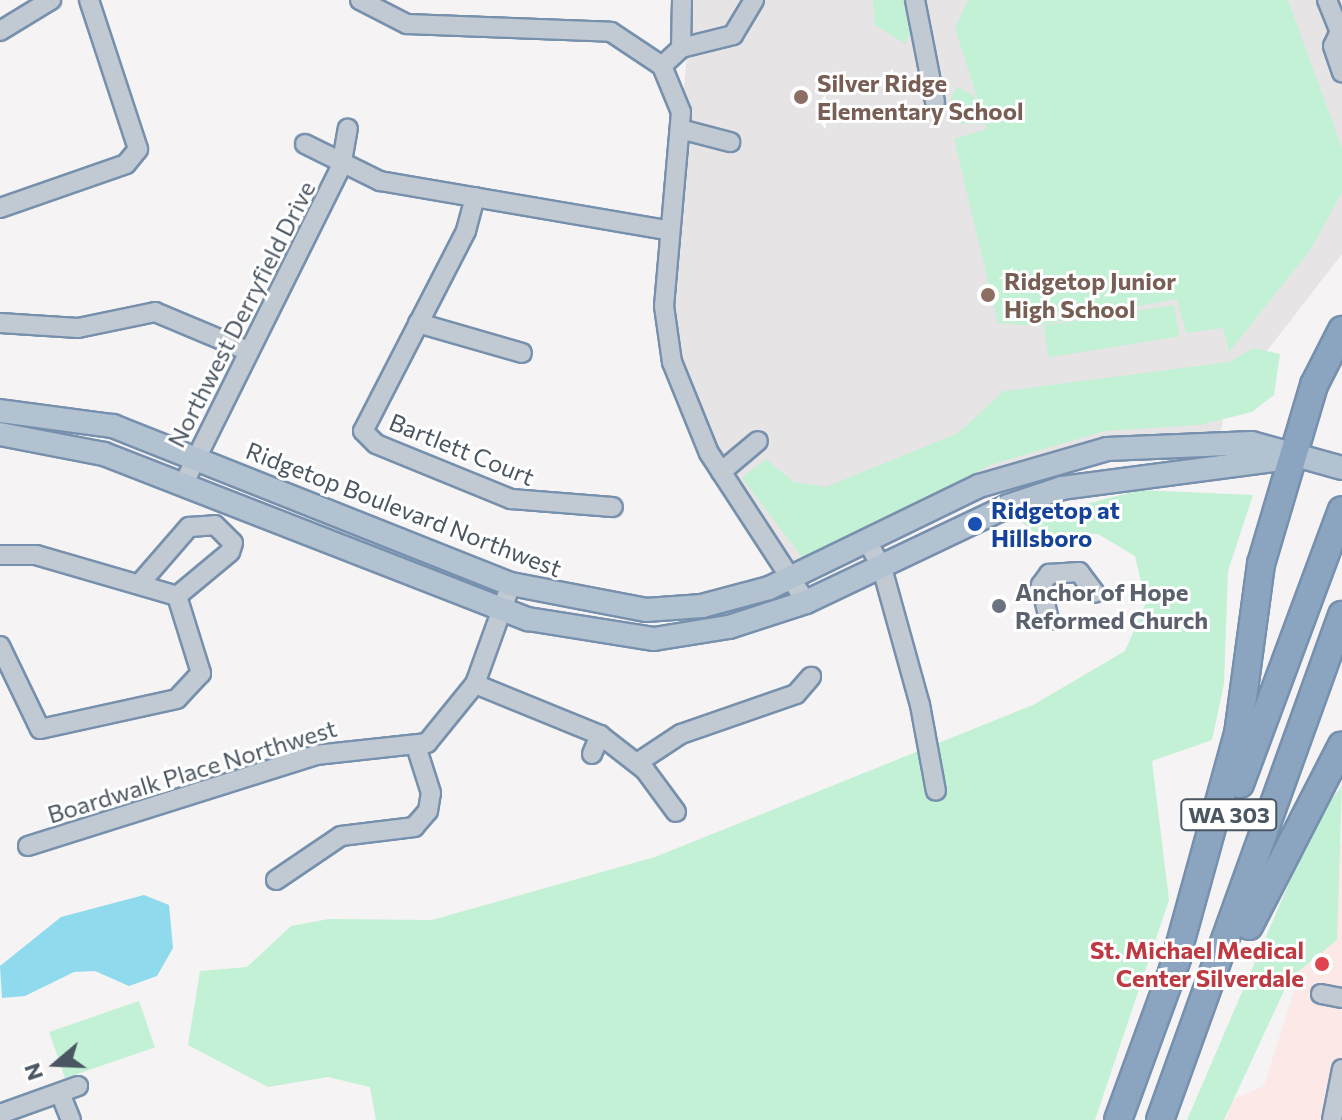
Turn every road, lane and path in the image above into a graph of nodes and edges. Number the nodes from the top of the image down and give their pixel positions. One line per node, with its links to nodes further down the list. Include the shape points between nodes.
1 (51, 0): 9 (street)
2 (89, 0): 20 (street, via 138,149 126,164)
3 (360, 0): 11 (street, via 407,24 611,32)
4 (682, 0): 10 (street)
5 (754, 0): 10 (street, via 728,39)
6 (915, 0): 13 (street)
7 (1327, 0): 8 (street)
8 (1340, 28): 12 (street, via 1333,46)
9 (0, 31)
10 (681, 48): 11 (street)
11 (662, 66): 15 (street, via 678,95)
12 (1342, 72)
13 (935, 102)
14 (348, 129): 18 (street, Northwest Derryfield Drive)
15 (680, 129): 16 (street); 21 (street)
16 (730, 142)
17 (305, 144): 18 (street)
18 (341, 167): 19 (street, via 380,181); 25 (street, Northwest Derryfield Drive)
19 (475, 197): 21 (street); 23 (street, Bartlett Court)
20 (0, 208)
21 (667, 230): 33 (street, via 664,306 672,362)
22 (0, 323): 25 (street, via 78,328 155,312 207,329)
23 (418, 323): 26 (street); 35 (street, Bartlett Court, via 369,412 363,431 376,444 511,499)
24 (1342, 330): 31 (highway)
25 (246, 350): 30 (street, Northwest Derryfield Drive)
26 (522, 353)
27 (0, 411): 30 (main road, Ridgetop Boulevard Northwest, via 84,419)
28 (0, 434): 34 (main road, Ridgetop Boulevard Northwest, via 104,454)
29 (758, 441): 33 (street)
30 (196, 455): 34 (street, Northwest Derryfield Drive); 42 (main road, Ridgetop Boulevard Northwest)
31 (1289, 458): 32 (main road, Ridgetop Boulevard Northwest); 37 (main road, Ridgetop Boulevard Northwest, via 1252,443 1107,449 979,486); 39 (main road, Ridgetop Boulevard Northwest, via 1062,488 1008,506); 61 (highway, via 1261,564 1238,734)
32 (1342, 468)
33 (721, 472): 40 (street)
34 (184, 483): 46 (main road, Ridgetop Boulevard Northwest)
35 (613, 507)
36 (1342, 510): 61 (highway, WA 303)
37 (867, 541): 39 (street); 40 (main road, Ridgetop Boulevard Northwest)
38 (0, 555): 41 (street, via 36,555)
39 (882, 568): 45 (main road, Ridgetop Boulevard Northwest); 57 (street)
40 (793, 579): 42 (main road, Ridgetop Boulevard Northwest, via 724,602 646,610); 45 (street)
41 (142, 581): 44 (street); 44 (street, via 189,527 215,525 233,543 230,552)
42 (511, 584): 46 (street)
43 (1095, 593): 48 (street, via 1079,572 1049,574 1041,585)
44 (177, 596): 49 (street, via 201,673 177,699 40,729)
45 (806, 602): 46 (main road, Ridgetop Boulevard Northwest, via 737,625 654,639 560,629)
46 (499, 610): 51 (street)
47 (1342, 615): 64 (highway, WA 303)
48 (1049, 620)
49 (0, 646)
50 (811, 677): 56 (street, via 796,694 681,734)
51 (475, 684): 52 (street); 54 (street, via 427,743)
52 (600, 735): 55 (street); 56 (street)
53 (1342, 745): 64 (highway)
54 (416, 746): 59 (street, Boardwalk Place Northwest, via 357,745 316,755); 60 (street, via 431,793 428,811 414,827 341,836)
55 (592, 754)
56 (637, 763): 58 (street)
57 (936, 791)
58 (676, 812)
59 (28, 846)
60 (276, 880)
61 (1172, 973): 68 (highway, WA 303)
62 (1321, 994): 63 (street)
63 (1342, 998)
64 (1205, 1011): 69 (highway, WA 303)
65 (1342, 1069): 70 (street)
66 (0, 1114): 67 (street, via 69,1089)
67 (71, 1120)
68 (1118, 1120)
69 (1160, 1120)
70 (1332, 1120)

